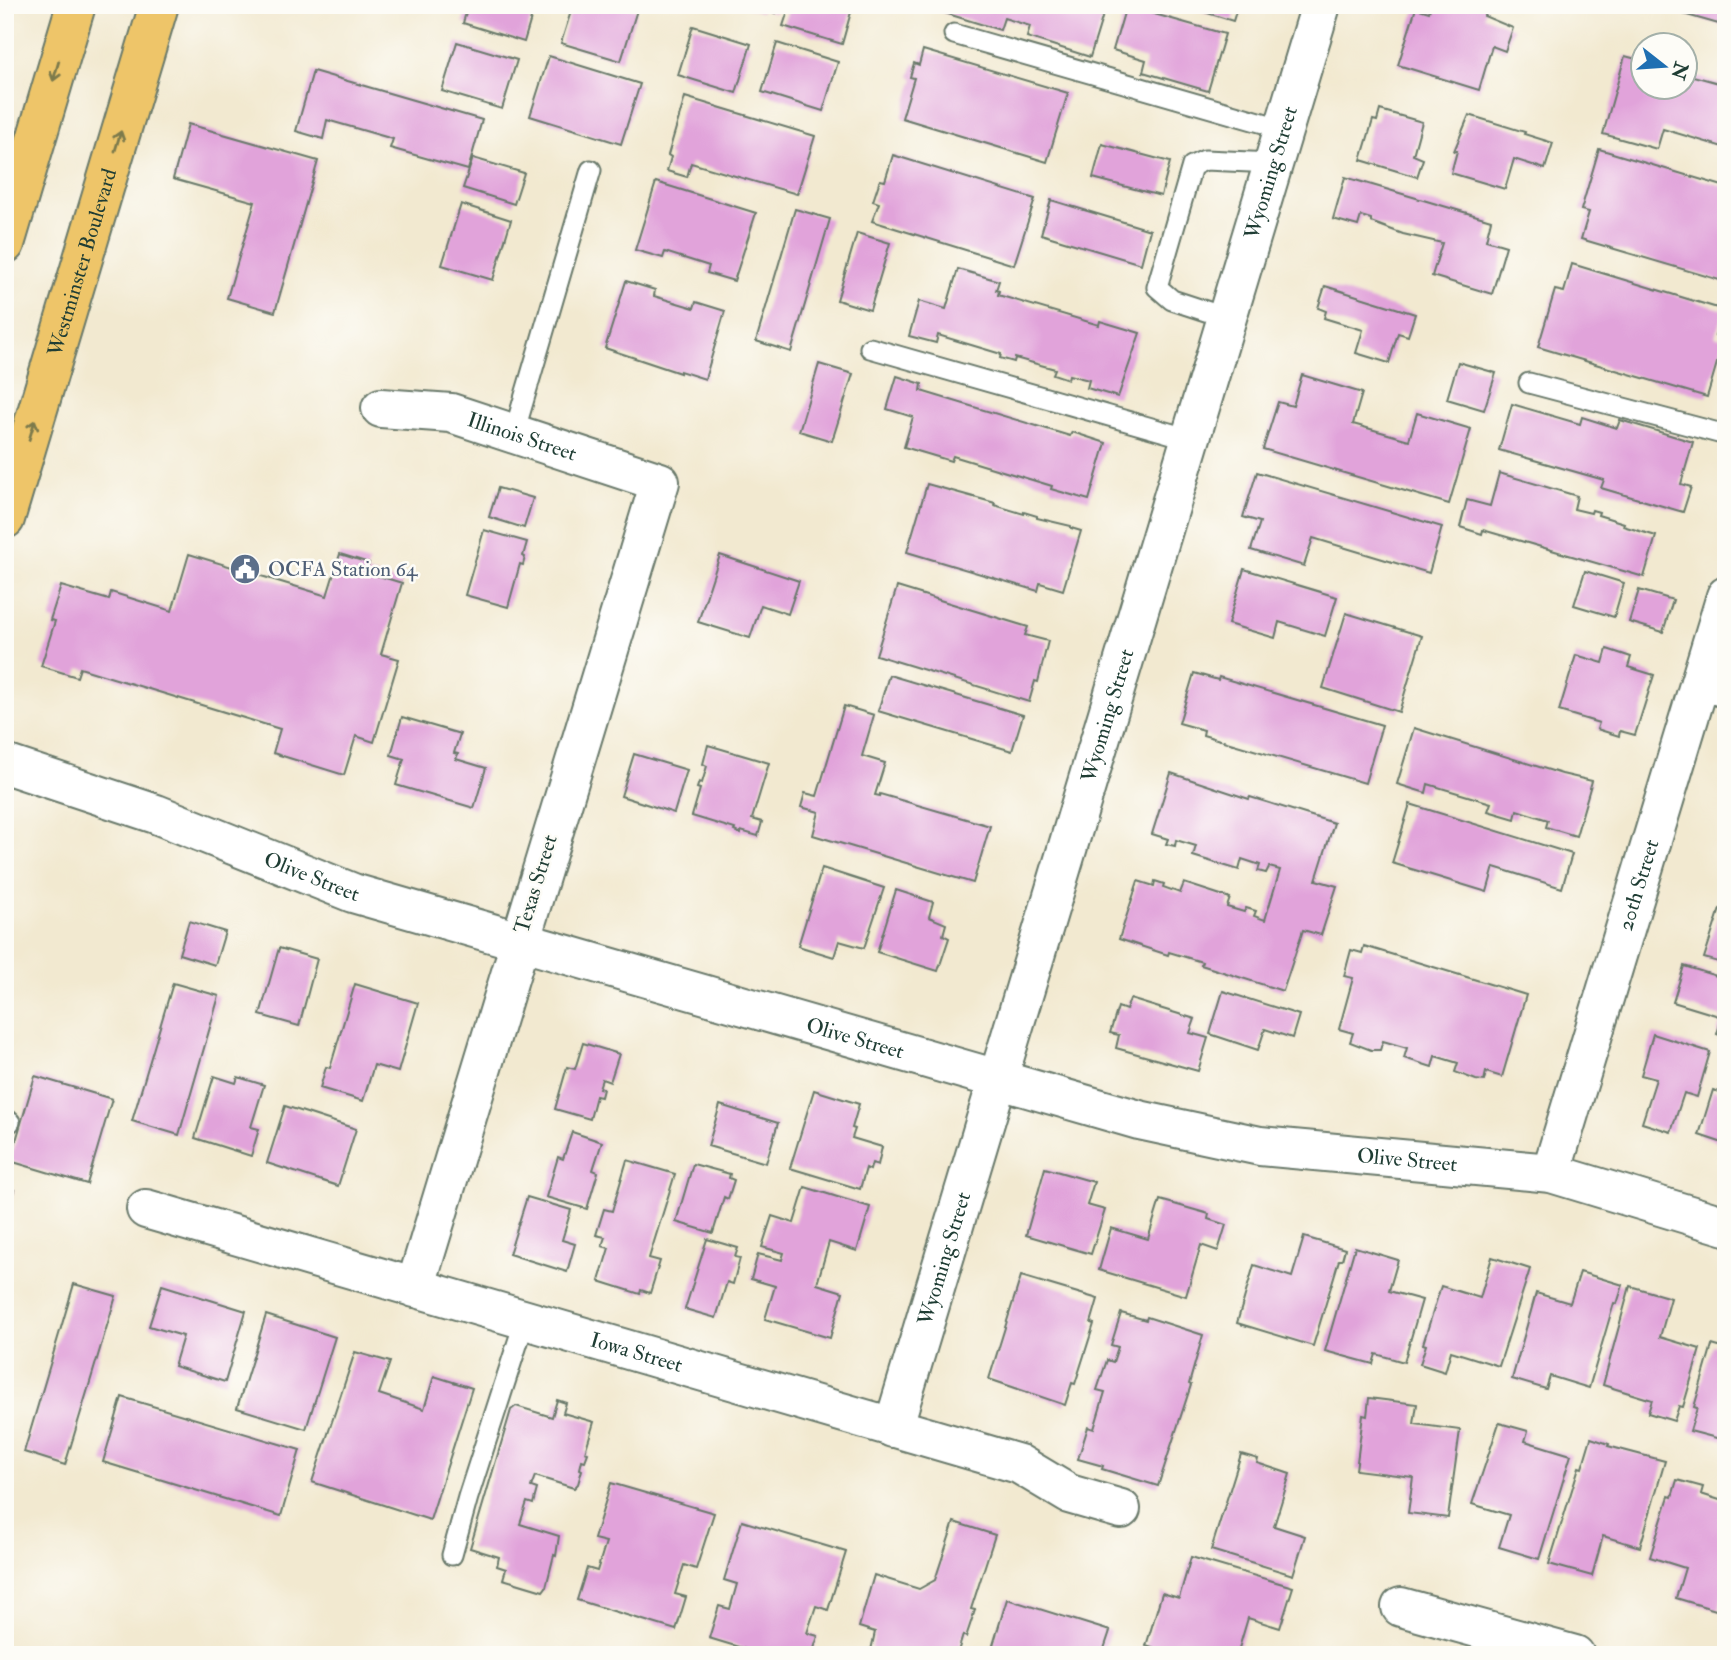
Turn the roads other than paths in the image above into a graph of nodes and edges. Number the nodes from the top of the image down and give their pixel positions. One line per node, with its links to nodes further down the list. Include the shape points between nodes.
1 (76, 5): 7 (main road, one-way to 7)
2 (159, 5): 16 (main road, Westminster Boulevard, one-way to 2)
3 (1321, 5): 5 (street, Wyoming Street)
4 (954, 34): 5 (lane)
5 (1279, 146): 8 (street, Wyoming Street); 8 (lane, via 1192,166 1157,287 1172,300)
6 (591, 170): 12 (lane)
7 (5, 244)
8 (1227, 318): 14 (street, Wyoming Street)
9 (870, 348): 14 (lane)
10 (1529, 383): 13 (lane)
11 (381, 408): 12 (street, Illinois Street, via 451,412)
12 (514, 433): 15 (street, Illinois Street)
13 (1726, 435)
14 (1190, 439): 21 (street, Wyoming Street)
15 (660, 482): 20 (street, Texas Street)
16 (5, 519)
17 (1726, 596): 18 (street, 20th Street)
18 (1712, 693): 22 (street, 20th Street)
19 (5, 764): 20 (street, Olive Street, via 156,814 353,893)
20 (519, 940): 21 (street, Olive Street); 25 (street, Texas Street)
21 (998, 1079): 22 (street, Olive Street, via 1139,1120 1260,1146); 27 (street, Wyoming Street)
22 (1551, 1173): 24 (street, Olive Street)
23 (146, 1209): 25 (street, Iowa Street)
24 (1726, 1226)
25 (415, 1288): 26 (street, Iowa Street)
26 (525, 1320): 27 (street, Iowa Street); 29 (lane)
27 (892, 1428): 28 (street, Iowa Street, via 1019,1464 1069,1494)
28 (1121, 1509)
29 (452, 1555)
30 (1401, 1606): 31 (street)
31 (1575, 1655)

